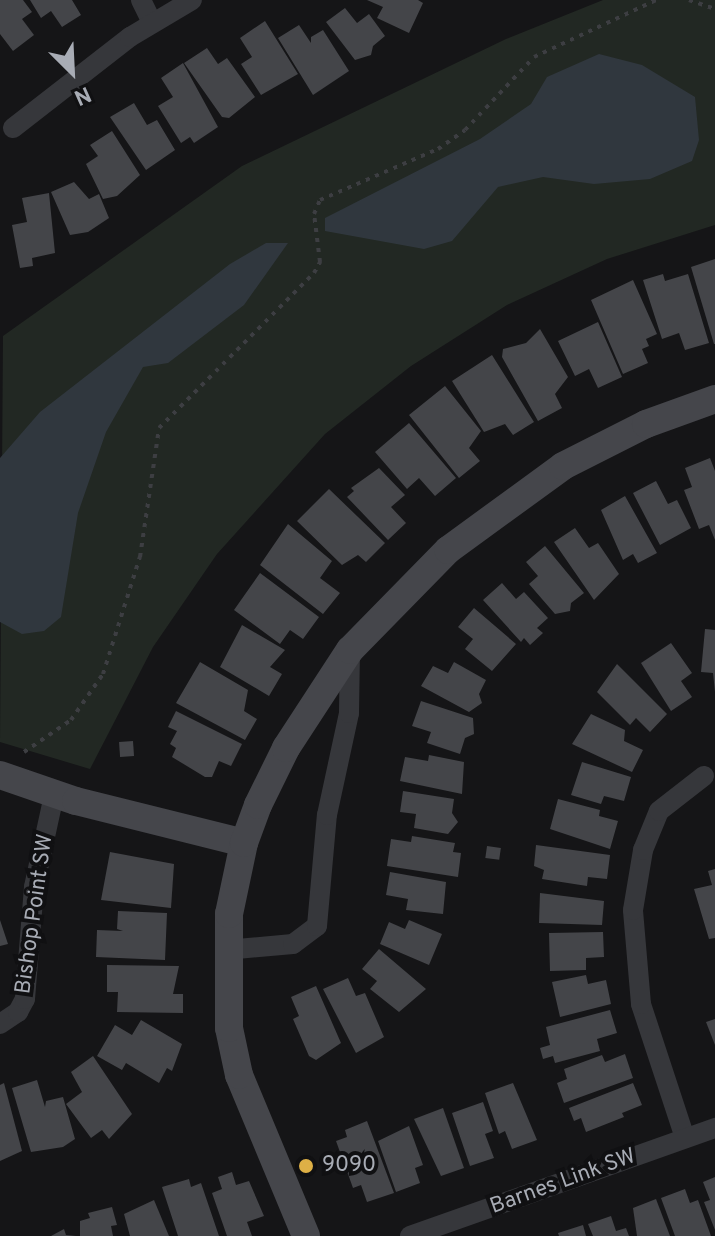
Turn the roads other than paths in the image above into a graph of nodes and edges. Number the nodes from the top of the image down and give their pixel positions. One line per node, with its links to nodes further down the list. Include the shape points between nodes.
1 (141, 0): 3 (street)
2 (192, 0): 3 (street)
3 (152, 23): 4 (street)
4 (13, 128)
5 (715, 399): 6 (street, via 594,449 520,494 448,550)
6 (350, 650): 10 (street, via 286,748); 11 (street, via 349,713 327,815 317,926 293,944)
7 (0, 775): 9 (street)
8 (704, 776): 14 (street, via 659,811 643,850 633,910 641,1004)
9 (54, 795): 10 (street); 12 (street, Bishop Point SW, via 34,887 25,999 18,1012)
10 (244, 843): 11 (street)
11 (226, 950): 15 (street, via 229,1028 239,1075)
12 (0, 1024)
13 (715, 1128): 14 (street, Barnes Link SW)
14 (685, 1138): 16 (street, Barnes Link SW)
15 (306, 1236)
16 (410, 1236)

